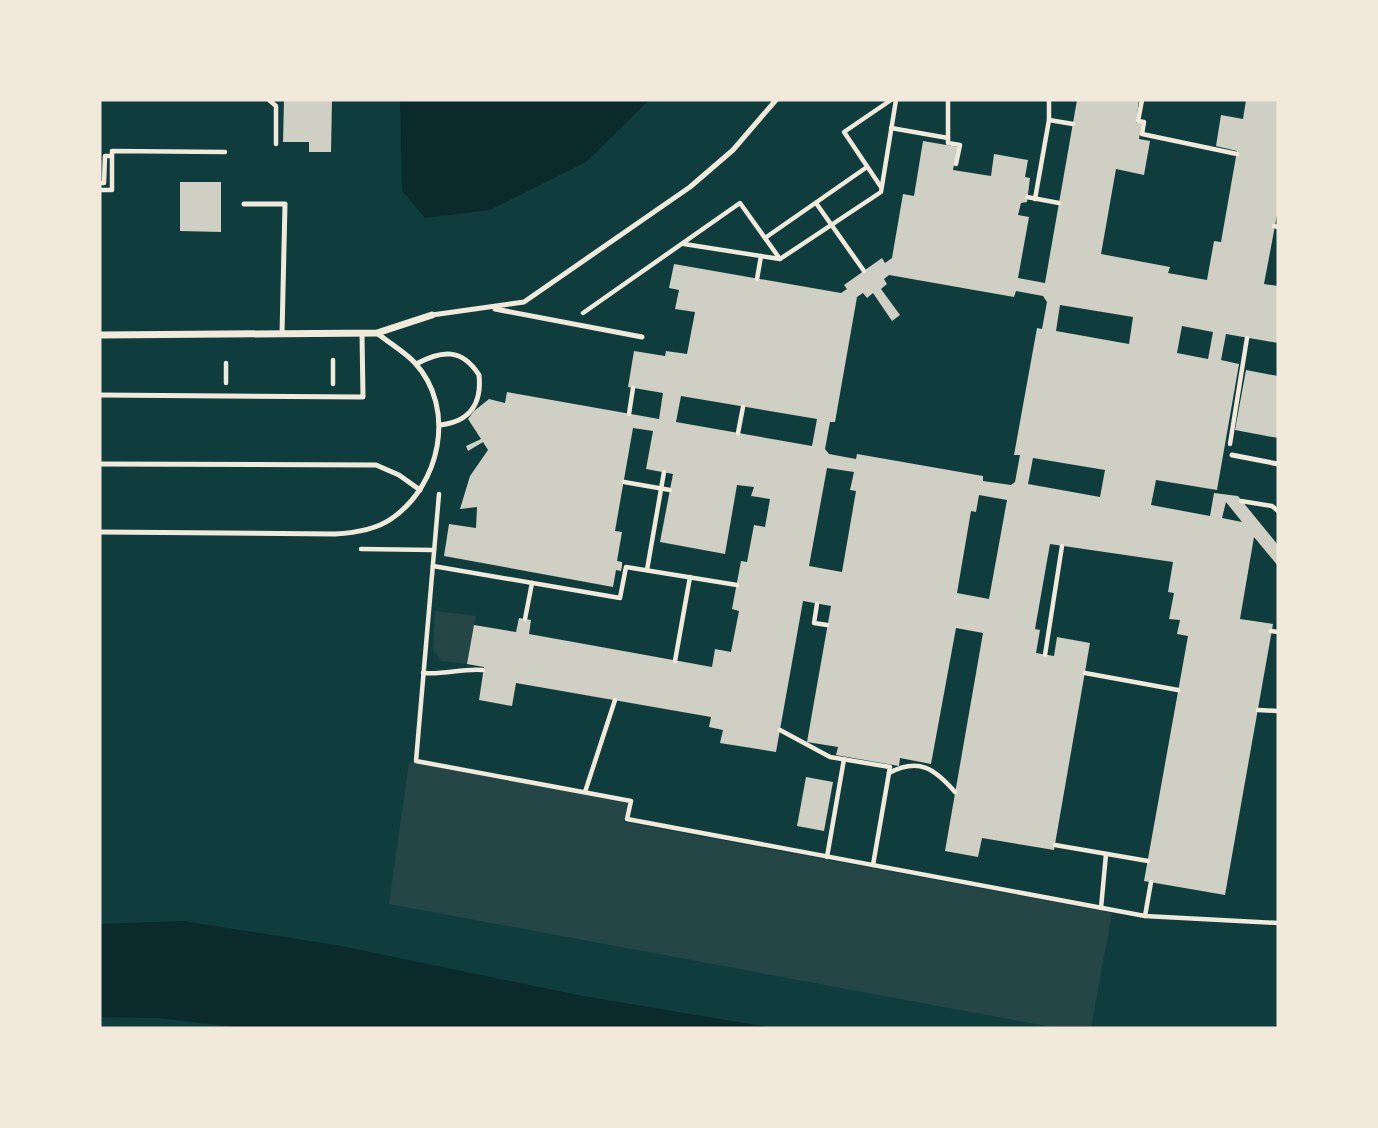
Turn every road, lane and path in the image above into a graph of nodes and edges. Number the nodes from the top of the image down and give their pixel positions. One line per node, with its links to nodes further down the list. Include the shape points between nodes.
1 (269, 100): 8 (path)
2 (283, 100): 8 (path)
3 (776, 100): 34 (lane, via 733,150 690,187 524,302)
4 (893, 100): 11 (path); 18 (path, via 844,132)
5 (948, 100): 12 (path)
6 (1049, 100): 9 (path)
7 (1142, 100): 15 (path, via 1138,121 1144,122 1142,134)
8 (276, 107): 13 (path)
9 (1049, 120): 10 (path); 23 (path)
10 (1073, 124)
11 (891, 128): 12 (path); 20 (path)
12 (948, 138): 17 (path, via 948,143 960,145)
13 (276, 144)
14 (225, 152): 16 (path, via 112,151)
15 (1237, 154)
16 (112, 156): 19 (path, via 105,156 104,183); 21 (path, via 111,190)
17 (956, 164)
18 (867, 167): 20 (path); 24 (path)
19 (100, 183)
20 (881, 188): 27 (path)
21 (100, 190)
22 (1027, 197): 23 (path)
23 (1035, 199): 25 (path)
24 (816, 202): 27 (path); 28 (path)
25 (1059, 203)
26 (244, 204): 38 (lane, via 285,204)
27 (832, 225): 31 (path); 32 (path)
28 (765, 238): 29 (path, via 740,203); 31 (path)
29 (684, 244): 30 (path); 36 (path)
30 (761, 256): 31 (path); 33 (path)
31 (780, 259)
32 (864, 271)
33 (757, 279)
34 (492, 308): 35 (lane); 41 (lane)
35 (432, 314): 37 (street)
36 (580, 316)
37 (377, 333): 39 (street); 45 (lane)
38 (282, 334): 39 (street); 40 (street)
39 (362, 334): 49 (lane, via 363,397)
40 (100, 335)
41 (642, 337)
42 (1247, 338): 54 (path, via 1228,454)
43 (333, 360): 49 (path)
44 (226, 363): 48 (path)
45 (416, 364): 52 (lane, via 432,394); 52 (lane, via 450,352 462,356 479,375 478,402 471,412 453,424)
46 (634, 388): 51 (path)
47 (100, 396): 48 (lane)
48 (225, 396): 49 (lane)
49 (334, 397)
50 (743, 407): 53 (path)
51 (629, 414)
52 (440, 425): 60 (lane, via 440,442)
53 (738, 433)
54 (1232, 455): 56 (lane)
55 (100, 464): 60 (lane, via 376,466)
56 (1278, 464)
57 (664, 472): 59 (path)
58 (624, 482): 59 (path)
59 (661, 488): 61 (path); 70 (path)
60 (420, 489): 65 (lane, via 388,522 357,533)
61 (670, 490)
62 (439, 494): 68 (path)
63 (1241, 501): 64 (path)
64 (1278, 511)
65 (100, 532)
66 (1062, 546): 81 (path)
67 (361, 549): 68 (path)
68 (434, 550): 69 (path)
69 (433, 566): 73 (path); 84 (path)
70 (647, 570): 72 (path); 75 (path, via 624,566 620,598)
71 (561, 577): 75 (path)
72 (690, 578): 74 (path); 82 (path)
73 (532, 583): 75 (path); 77 (path)
74 (737, 585)
75 (561, 587)
76 (817, 604): 78 (path, via 814,623)
77 (525, 619)
78 (827, 625)
79 (1272, 631): 80 (path)
80 (1278, 632)
81 (1045, 655)
82 (675, 661)
83 (483, 670): 84 (path)
84 (424, 673): 93 (path, via 416,761)
85 (1085, 673): 86 (path)
86 (1178, 690)
87 (615, 700): 93 (path)
88 (1258, 710): 89 (path)
89 (1278, 711)
90 (780, 730): 91 (path, via 830,757)
91 (844, 759): 92 (path, via 890,767); 97 (path)
92 (889, 773): 94 (path, via 905,765 936,770); 99 (path)
93 (585, 792): 97 (path, via 631,801 627,819)
94 (955, 792)
95 (1055, 845): 96 (path)
96 (1106, 854): 98 (path); 101 (path)
97 (827, 856): 99 (path)
98 (1148, 861)
99 (873, 865): 101 (path)
100 (1151, 882): 102 (path)
101 (1101, 908): 102 (path)
102 (1145, 916): 103 (path)
103 (1278, 923)

